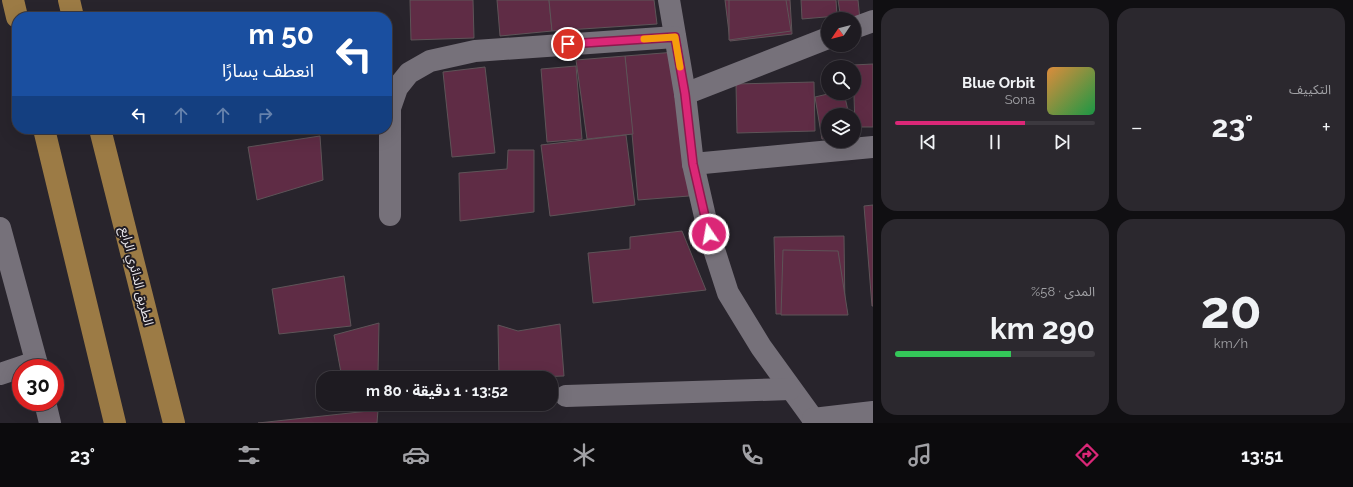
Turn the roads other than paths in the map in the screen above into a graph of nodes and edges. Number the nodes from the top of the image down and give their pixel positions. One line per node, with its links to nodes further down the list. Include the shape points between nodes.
1 (13, 0): 4 (main road)
2 (69, 0): 5 (main road)
3 (669, 0): 8 (street)
4 (16, 12)
5 (72, 12)
6 (873, 20): 7 (street)
7 (861, 25)
8 (675, 37): 10 (street); 11 (street, via 475,51 430,60 409,73 397,88)
9 (821, 41): 10 (street)
10 (685, 94): 16 (street)
11 (392, 102)
12 (45, 134): 28 (main road)
13 (101, 134): 29 (main road, الطريق الدائري الرابع)
14 (390, 134): 17 (street)
15 (873, 147): 16 (street)
16 (693, 164): 22 (street, via 709,234 728,293)
17 (390, 215)
18 (0, 228): 19 (street)
19 (35, 359)
20 (12, 371): 21 (street)
21 (0, 374)
22 (790, 389): 23 (street); 26 (street)
23 (566, 396)
24 (47, 411): 27 (street)
25 (873, 412): 26 (street)
26 (814, 421)
27 (50, 423)
28 (115, 423)
29 (174, 423)

